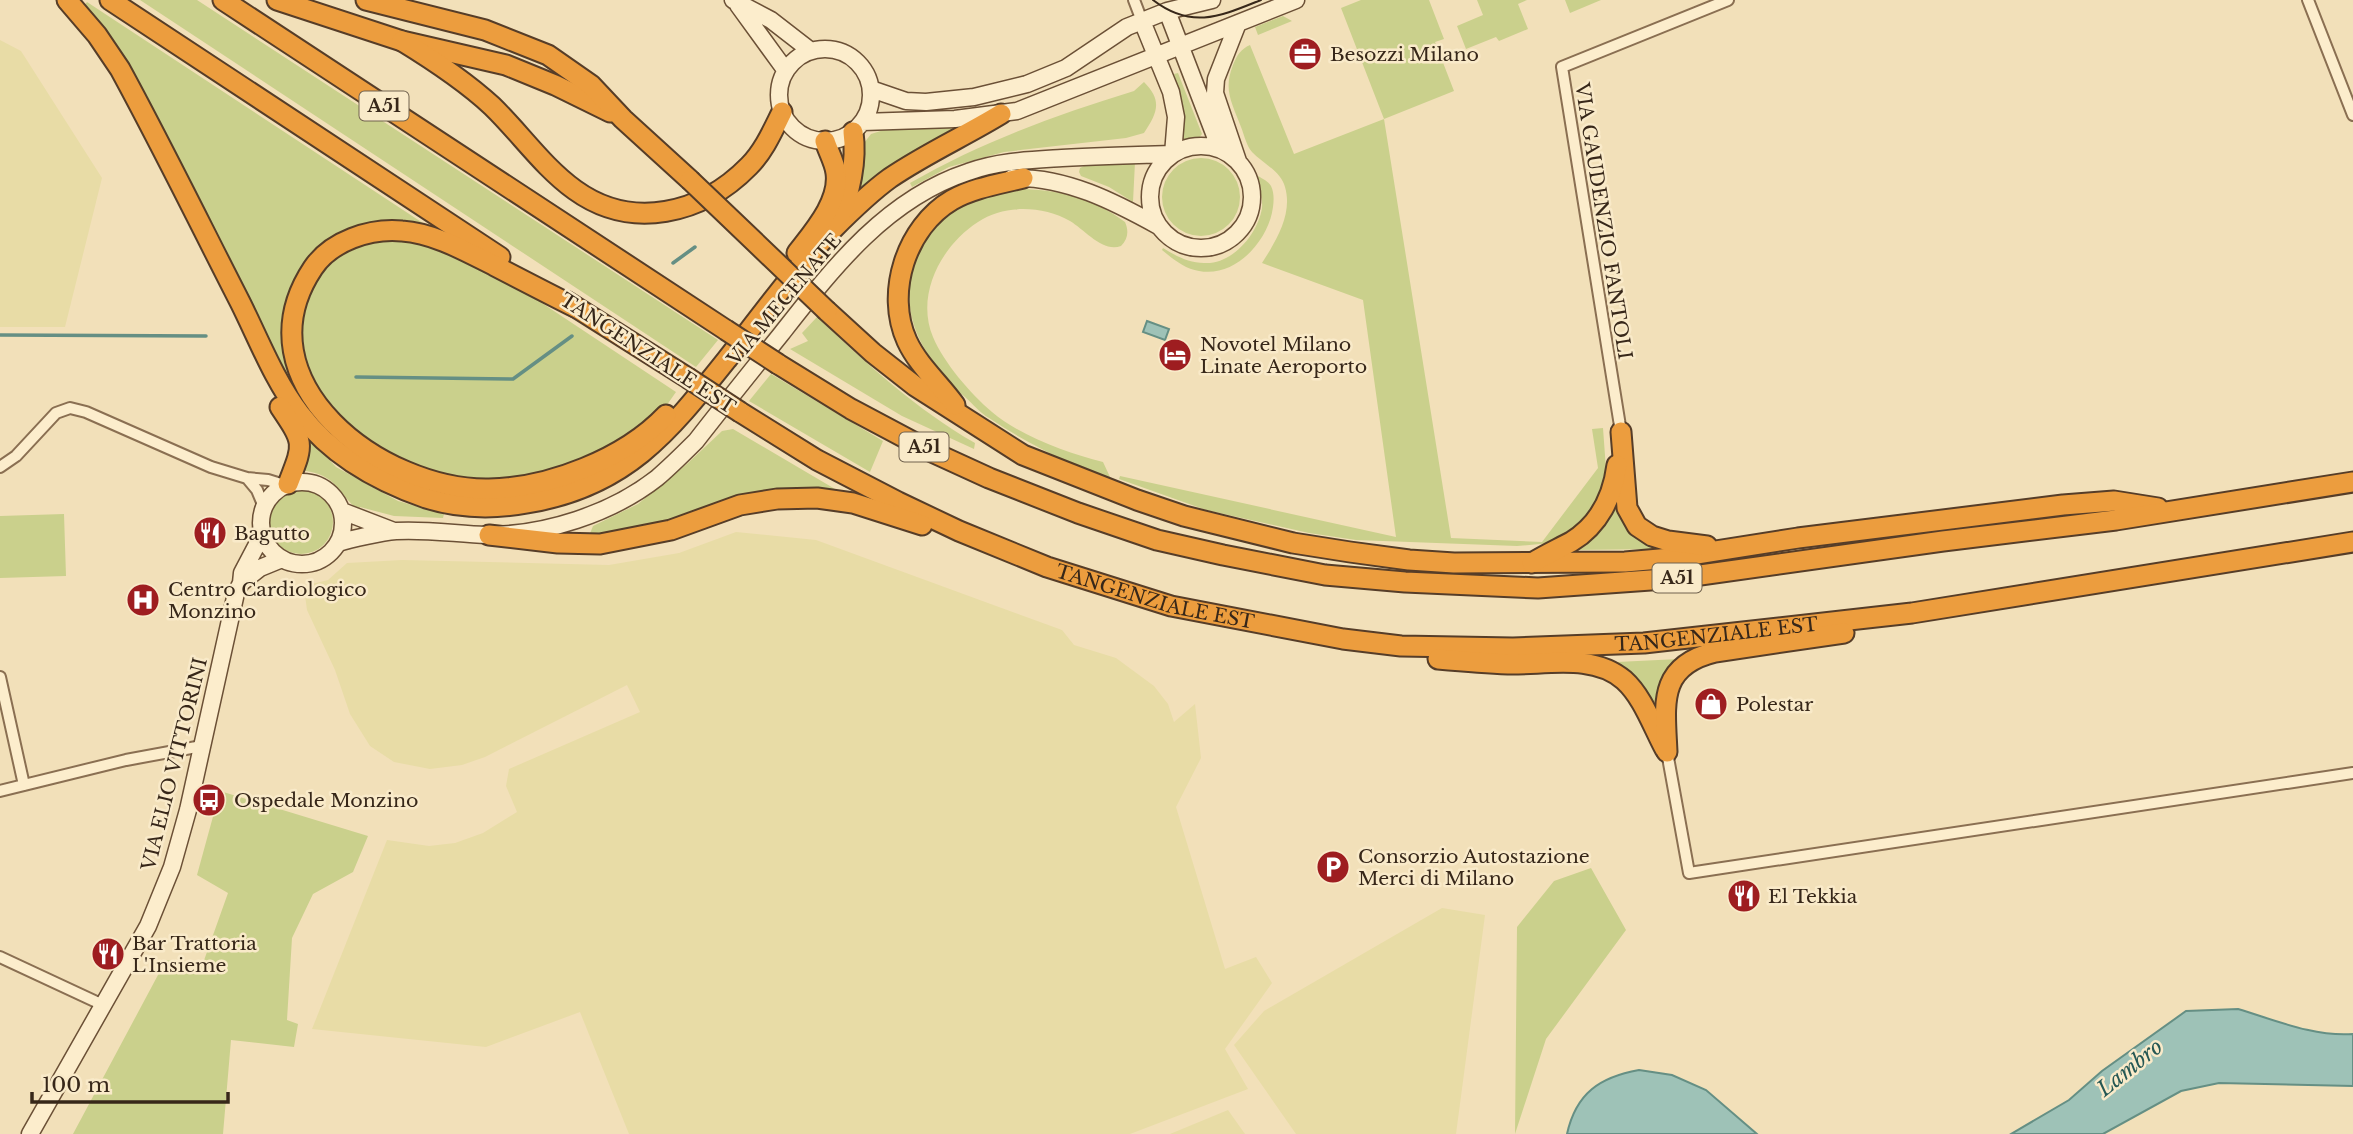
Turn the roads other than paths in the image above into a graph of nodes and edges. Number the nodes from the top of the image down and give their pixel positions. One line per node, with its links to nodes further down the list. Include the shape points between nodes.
1 (67, 0): 34 (highway, via 120,69)
2 (110, 0): 35 (highway, TANGENZIALE EST)
3 (223, 0): 43 (highway, A51, bridge, via 851,409 930,451 1045,501 1157,540 1325,575 1538,588 1679,578)
4 (276, 0): 15 (highway)
5 (366, 0): 24 (highway, via 485,30 548,55 591,86)
6 (1134, 0): 13 (street)
7 (1212, 0): 12 (street)
8 (1296, 0): 14 (street)
9 (1728, 0): 37 (street, VIA GAUDENZIO FANTOLI, via 1562,67)
10 (2308, 0): 23 (street)
11 (735, 1): 17 (street, via 771,20); 19 (street)
12 (1165, 6): 13 (street); 16 (street)
13 (1142, 21): 18 (street); 20 (street, via 1066,68 1027,84 926,102 906,101)
14 (1238, 23): 16 (street); 29 (street, VIA MECENATE, via 1215,86)
15 (402, 41): 21 (highway, via 493,107 576,191 624,212 668,212 691,206 721,188 751,165); 24 (highway, via 506,65)
16 (1179, 47): 18 (street); 27 (street)
17 (811, 51): 19 (street); 20 (street, via 829,49 851,57 864,71)
18 (1158, 56): 22 (street); 28 (street, via 1174,102)
19 (786, 71): 21 (street, via 779,91)
20 (871, 89): 25 (street, via 867,112)
21 (782, 112): 26 (street, via 801,134)
22 (1001, 114): 25 (street); 33 (highway, via 889,179)
23 (2353, 115)
24 (623, 119): 36 (highway, bridge, via 827,311 894,369)
25 (857, 127): 26 (street); 33 (highway, via 850,187)
26 (825, 141): 35 (highway, via 836,186 824,214 791,262 659,422 610,457 563,476 489,489 457,486 393,466 321,412 304,384 294,349 295,303 317,262 333,248 373,232 402,230 429,237)
27 (1220, 149): 28 (street, VIA MECENATE, via 1197,146); 29 (street)
28 (1174, 154): 31 (street, VIA MECENATE, via 990,166 943,182); 32 (street, via 1160,167 1150,191)
29 (1238, 161): 32 (street, VIA MECENATE, via 1248,177 1252,201 1247,220 1236,235 1213,247 1194,248 1174,240)
30 (1023, 177): 31 (street, VIA MECENATE, via 974,182); 32 (street, VIA MECENATE, via 1077,187); 36 (highway, via 965,194 937,210 908,249 902,269 899,312 908,341)
31 (911, 200): 47 (street, VIA MECENATE, via 844,257 696,441 655,479 604,509 570,521)
32 (1160, 227)
33 (834, 228): 34 (highway, via 650,448 580,490 510,506 438,502 358,467 325,442 279,384)
34 (208, 240): 41 (highway, via 210,260 228,308 274,400 299,438 300,456)
35 (575, 307): 51 (highway, TANGENZIALE EST, bridge, via 817,460)
36 (963, 418): 53 (highway, via 1023,455 1211,524 1293,543 1409,560)
37 (1620, 432): 50 (highway, via 1628,508 1637,526 1668,541); 53 (highway, via 1614,485 1597,519 1578,537)
38 (0, 467): 39 (street, via 55,413 70,408)
39 (247, 478): 41 (street); 42 (street)
40 (2347, 482): 43 (highway, A51)
41 (286, 484): 42 (street); 44 (street, via 306,481 322,486)
42 (264, 507): 46 (street)
43 (2176, 510): 50 (highway, via 2114,501 2063,505)
44 (342, 511): 45 (street, VIA MECENATE); 49 (street)
45 (394, 531): 47 (street, VIA MECENATE); 49 (street, VIA MECENATE)
46 (262, 535): 52 (street); 54 (street, VIA ELIO VITTORINI)
47 (489, 535): 51 (highway, via 600,544 671,530 740,505 817,498 853,503)
48 (2353, 542): 55 (highway, TANGENZIALE EST)
49 (338, 543): 52 (street, via 328,555 313,562 297,564)
50 (1724, 550): 53 (highway, via 1625,562)
51 (1021, 558): 56 (highway, TANGENZIALE EST, via 1171,606)
52 (282, 559): 54 (street)
53 (1532, 563)
54 (241, 583): 58 (street, VIA ELIO VITTORINI)
55 (1912, 613): 56 (highway, TANGENZIALE EST, via 1643,643); 59 (highway, via 1842,633 1715,652 1692,662 1667,690)
56 (1401, 646): 59 (highway, via 1432,659 1578,663 1605,669 1632,688)
57 (0, 677): 61 (street)
58 (202, 746): 61 (street); 64 (street, VIA ELIO VITTORINI, via 161,899)
59 (1667, 752): 60 (street, via 1689,873)
60 (2353, 773)
61 (24, 785): 62 (street)
62 (0, 791)
63 (0, 957): 64 (street)
64 (103, 1005): 65 (street, VIA ELIO VITTORINI)
65 (30, 1134)

